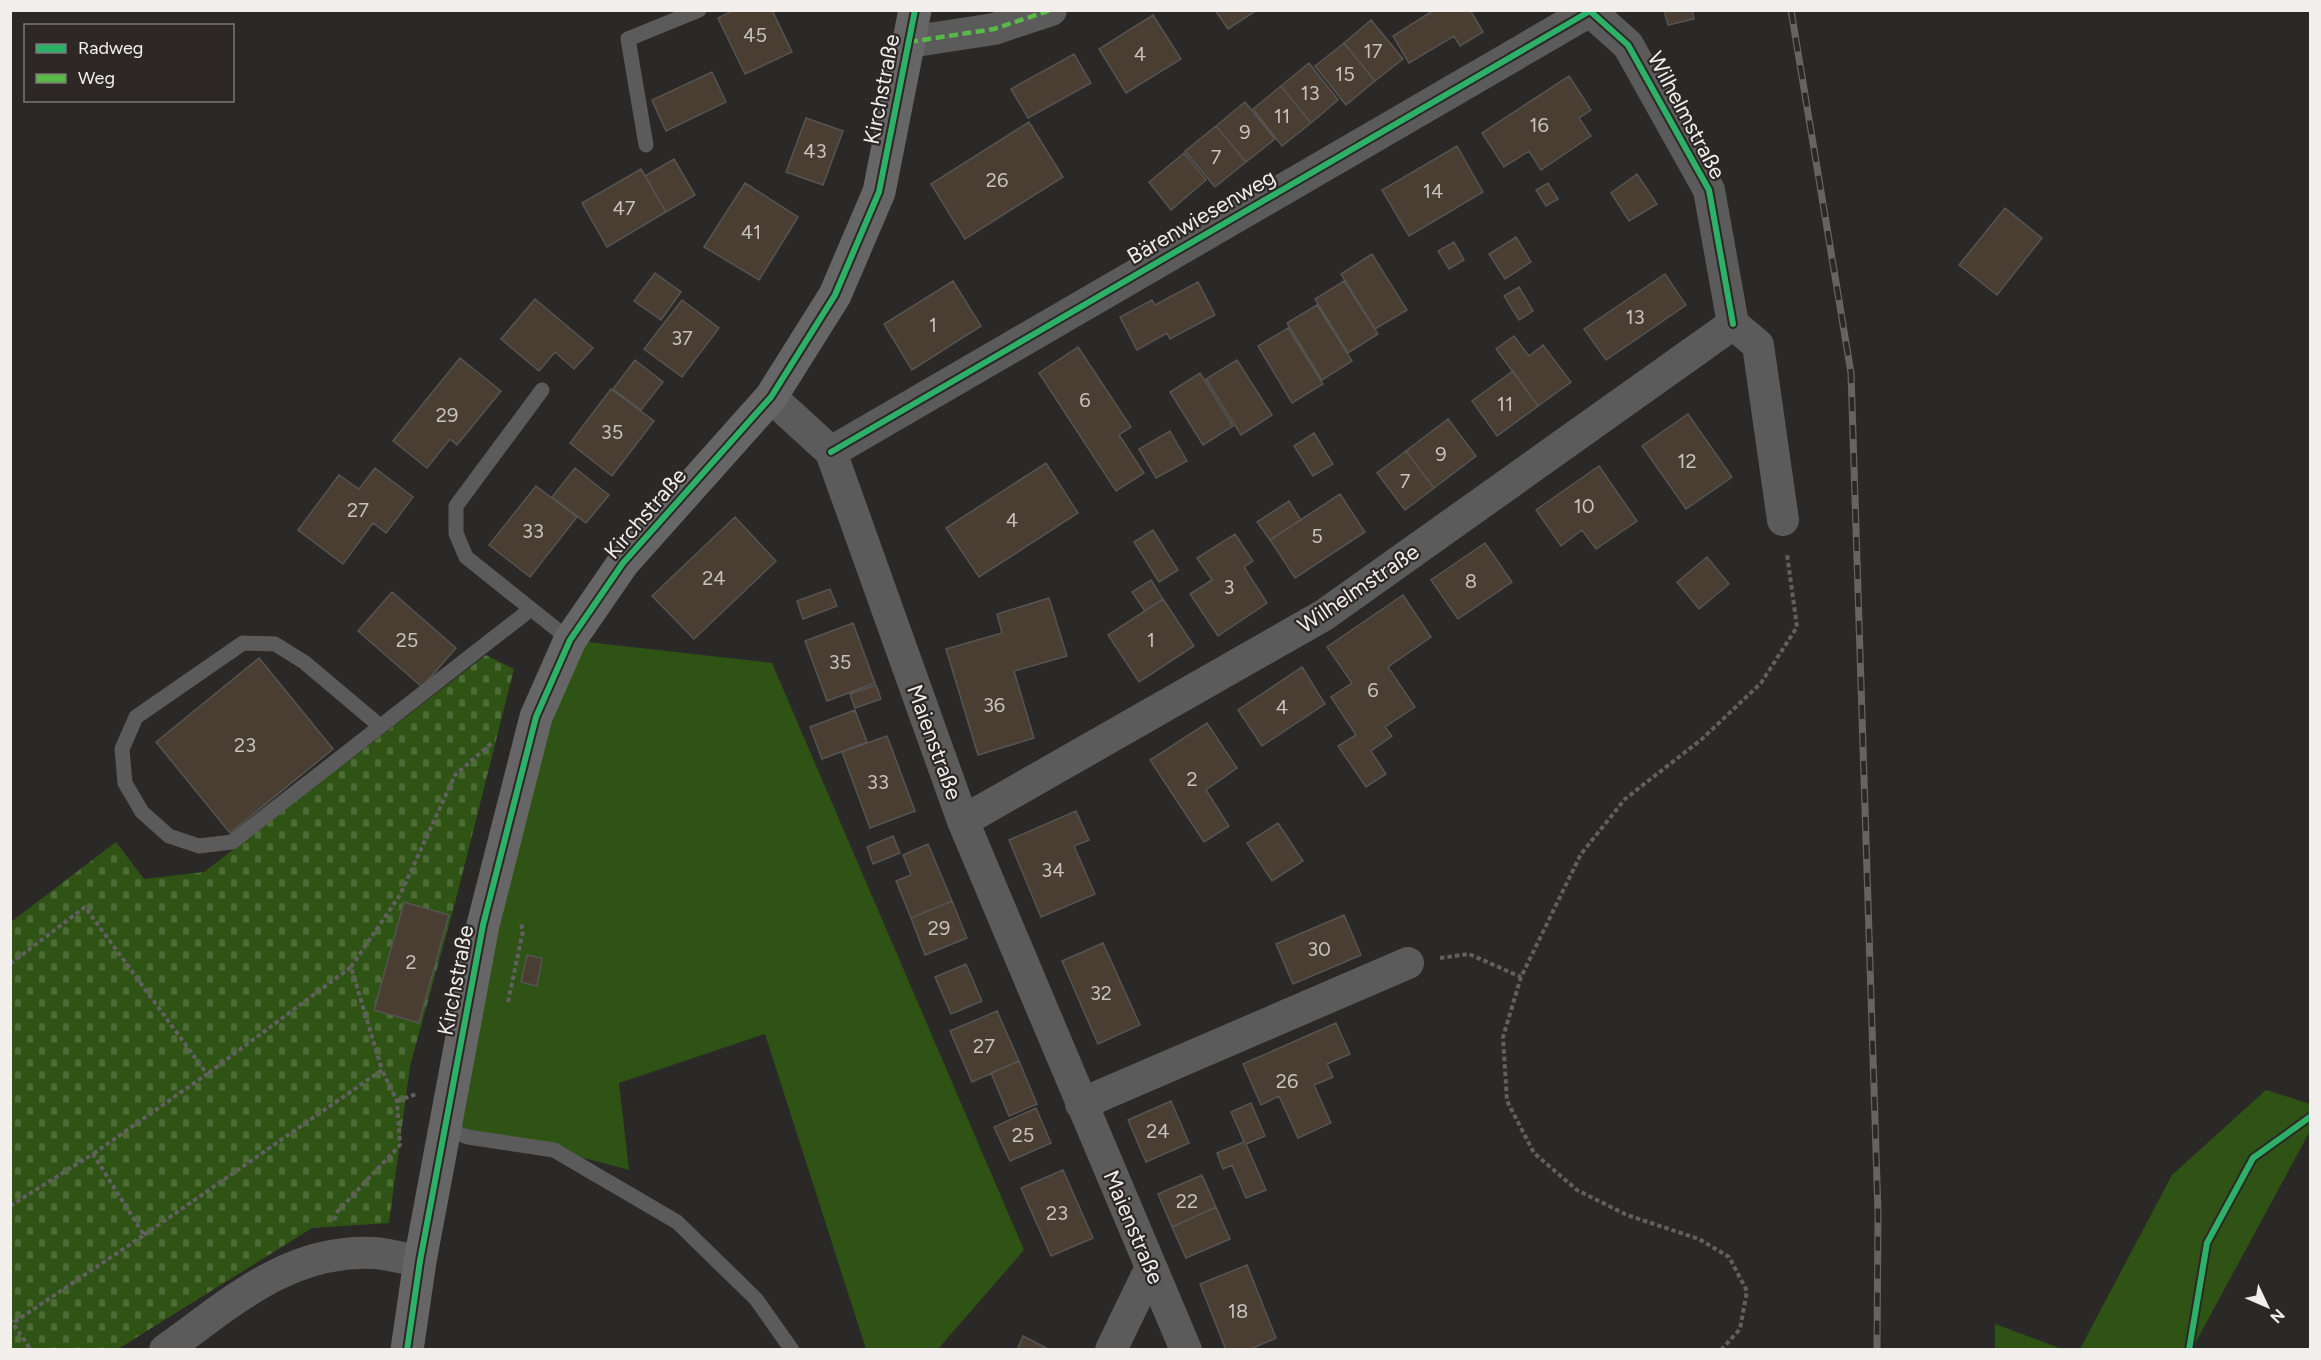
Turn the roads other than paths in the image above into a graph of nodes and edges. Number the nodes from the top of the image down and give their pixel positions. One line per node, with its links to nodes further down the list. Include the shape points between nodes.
1 (699, 10): 6 (lane, via 628,39)
2 (915, 10): 5 (street, Kirchstraße)
3 (1051, 10): 5 (street, via 994,29)
4 (1590, 11): 7 (street, Wilhelmstraße, via 1628,45 1709,189); 10 (street, Bärenwiesenweg)
5 (909, 42): 9 (street, Kirchstraße, via 879,192 835,295)
6 (646, 145)
7 (1733, 324): 11 (street, via 1758,345); 15 (street, Wilhelmstraße, via 1324,615)
8 (542, 390): 12 (lane, via 456,506 456,533 466,557)
9 (771, 397): 10 (street, Maienstraße); 13 (street, Kirchstraße, via 623,563)
10 (831, 452): 15 (street, Maienstraße)
11 (1783, 520)
12 (531, 609): 13 (lane); 14 (lane)
13 (570, 640): 18 (street, Kirchstraße, via 536,717 483,925)
14 (380, 726): 14 (lane, via 232,842 199,846 169,836 142,812 125,783 122,749 136,717 243,643 275,645 304,662)
15 (963, 821): 17 (street, Maienstraße)
16 (1408, 963): 17 (street)
17 (1081, 1104): 20 (street, Maienstraße)
18 (444, 1128): 19 (street, Kirchstraße); 23 (lane, via 468,1137 555,1150 676,1222 756,1299)
19 (420, 1262): 21 (street, via 374,1253 314,1258 285,1268); 22 (street, Kirchstraße)
20 (1151, 1267): 24 (street); 25 (street, Maienstraße)
21 (165, 1350)
22 (407, 1350)
23 (792, 1350)
24 (1111, 1350)
25 (1186, 1350)

